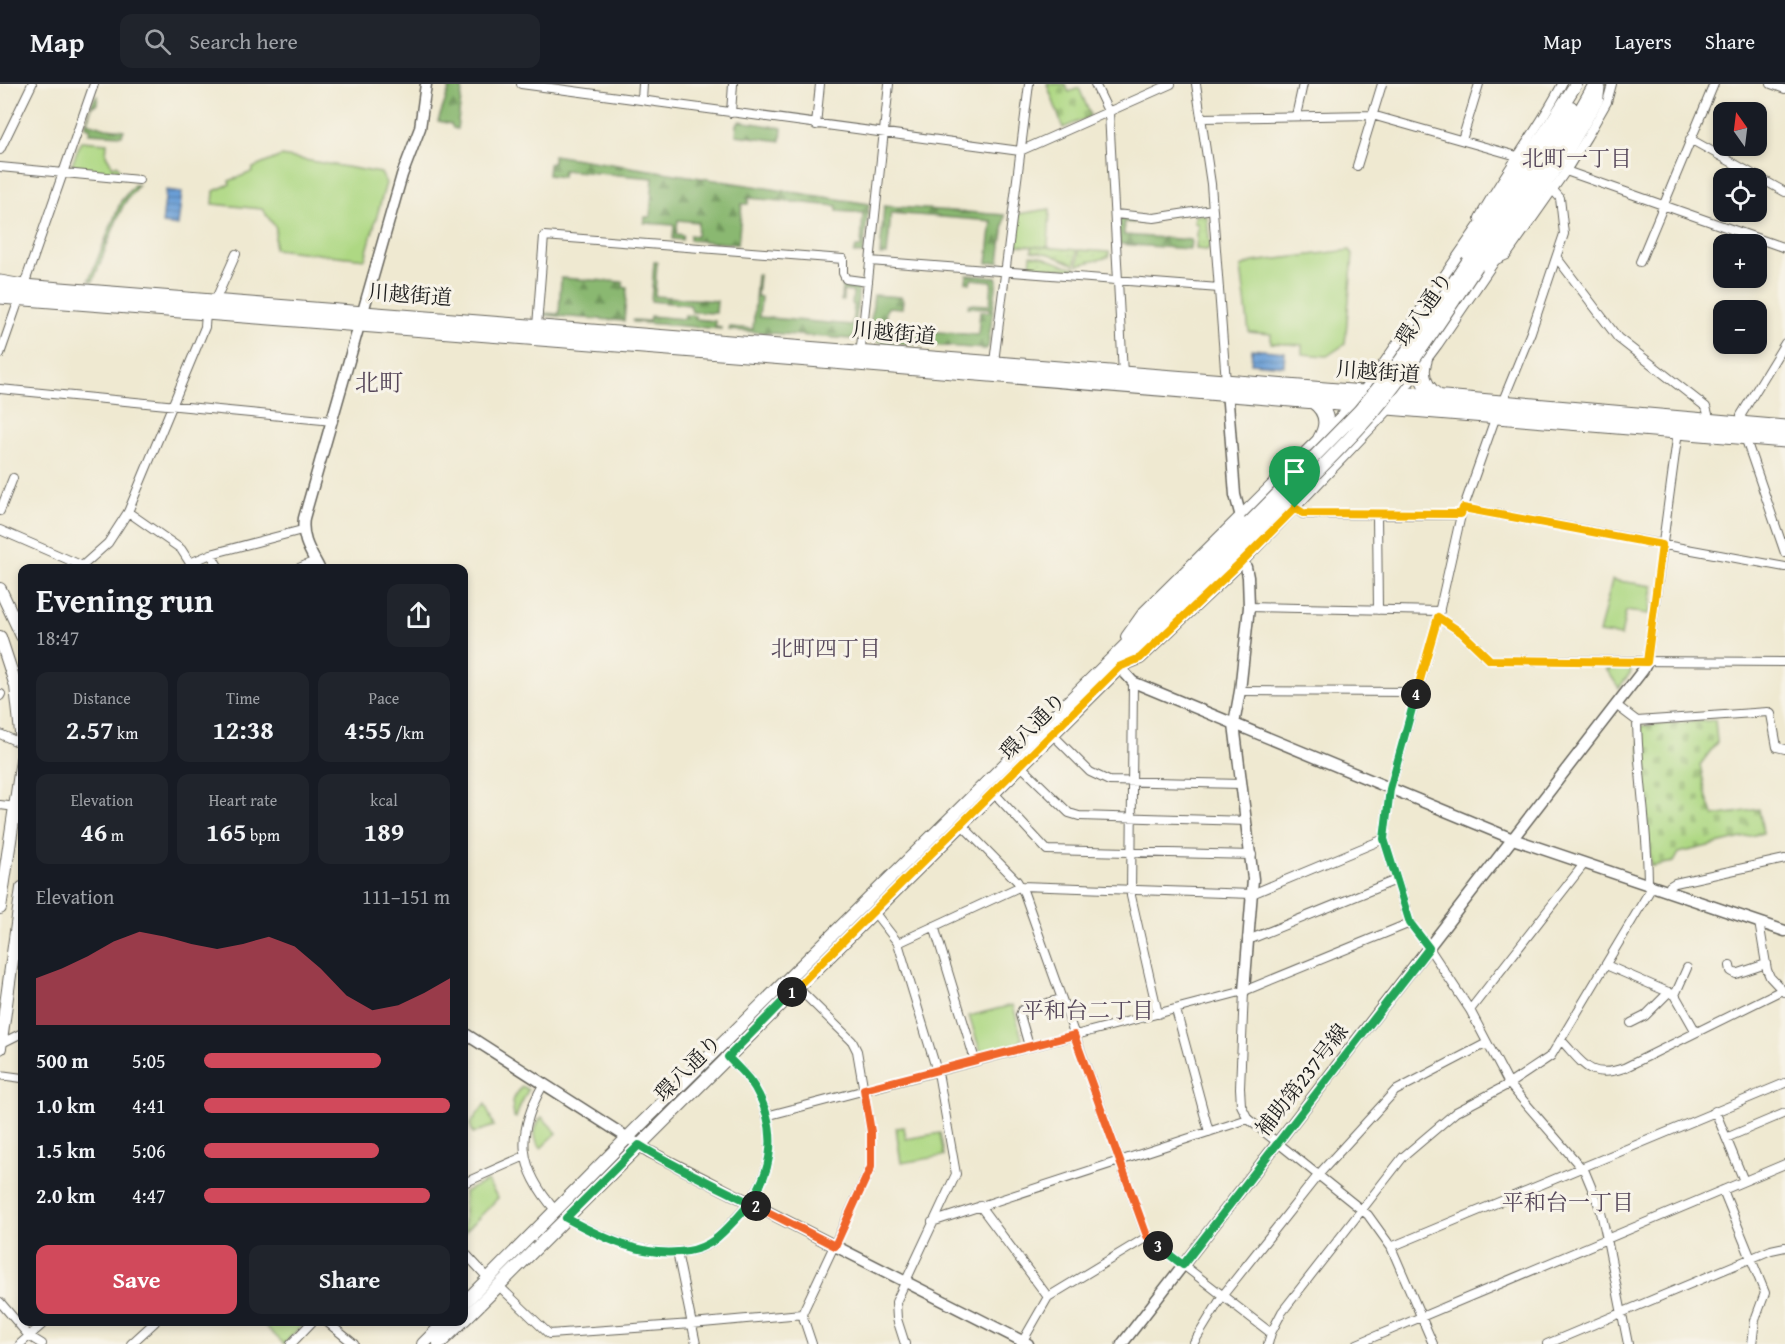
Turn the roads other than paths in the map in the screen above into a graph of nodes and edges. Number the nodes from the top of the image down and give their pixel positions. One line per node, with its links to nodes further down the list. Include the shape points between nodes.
1 (32, 84): 35 (street)
2 (94, 84): 41 (street)
3 (426, 84): 63 (street, via 420,128 406,163)
4 (521, 84): 23 (street)
5 (643, 84): 25 (street)
6 (734, 84): 26 (street)
7 (820, 84): 31 (street)
8 (889, 84): 32 (street)
9 (1029, 84): 36 (street)
10 (1095, 84): 27 (street)
11 (1171, 84): 27 (street)
12 (1196, 84): 30 (street)
13 (1303, 84): 29 (street)
14 (1382, 84): 28 (street)
15 (1479, 84): 33 (street)
16 (1562, 84): 37 (street)
17 (1576, 84): 51 (main road)
18 (1582, 84): 51 (main road, 環八通り, via 1558,128)
19 (1597, 84): 51 (main road, 環八通り, via 1562,142); 53 (main road, via 1597,100 1565,155)
20 (1612, 84): 40 (street, via 1607,102)
21 (1714, 84): 34 (street)
22 (1771, 84): 24 (street)
23 (544, 86): 25 (street)
24 (1785, 89)
25 (642, 100): 26 (street)
26 (731, 113): 31 (street)
27 (1108, 113): 36 (street); 47 (street)
28 (1372, 115): 29 (street); 33 (street); 38 (street)
29 (1296, 116): 30 (street)
30 (1202, 118): 46 (street)
31 (816, 124): 32 (street)
32 (884, 134): 36 (street); 52 (street)
33 (1462, 140): 37 (street)
34 (1690, 140): 44 (street); 45 (street)
35 (0, 150)
36 (1020, 151): 55 (street)
37 (1517, 156): 51 (street, via 1494,190)
38 (1357, 166)
39 (0, 167): 41 (street)
40 (1566, 171): 43 (street); 45 (street)
41 (63, 174): 42 (street); 60 (street)
42 (139, 180)
43 (1552, 189): 50 (street, via 1560,198 1564,231); 53 (street, via 1507,255)
44 (1785, 192)
45 (1662, 205): 48 (street); 54 (street)
46 (1213, 209): 47 (street, via 1154,218); 59 (street)
47 (1115, 214): 56 (street)
48 (1785, 248)
49 (236, 254): 62 (street)
50 (1557, 258): 80 (street); 82 (street, via 1618,338 1706,407)
51 (1469, 260): 65 (main road); 96 (main road, 環八通り, bridge, via 1371,398)
52 (870, 261): 55 (street); 57 (street)
53 (1492, 261): 67 (main road)
54 (1640, 262)
55 (1005, 272): 56 (street); 71 (street)
56 (1118, 281): 59 (street); 72 (street)
57 (868, 282): 64 (street, via 846,279 843,259 544,236); 69 (street)
58 (0, 283): 60 (highway, 川越街道)
59 (1219, 288): 73 (street)
60 (21, 292): 61 (highway, 川越街道); 62 (highway, 川越街道); 68 (street)
61 (0, 296)
62 (211, 307): 63 (highway, 川越街道); 79 (street)
63 (361, 319): 64 (highway, 川越街道); 69 (highway, 川越街道); 81 (street)
64 (537, 326): 69 (highway, 川越街道)
65 (1411, 326): 67 (main road); 75 (main road)
66 (1785, 343): 84 (street, via 1741,415)
67 (1436, 344): 70 (main road)
68 (0, 354)
69 (860, 358): 71 (highway, 川越街道); 73 (highway, 川越街道)
70 (1424, 360): 76 (highway, via 1422,377); 78 (main road)
71 (994, 362): 72 (highway, 川越街道)
72 (1123, 374): 73 (highway, 川越街道)
73 (1227, 388): 75 (highway, 川越街道); 77 (highway, 川越街道); 96 (street, via 1235,495)
74 (0, 389): 79 (street)
75 (1359, 398): 77 (highway, 川越街道); 78 (highway, 川越街道); 86 (main road)
76 (1437, 398): 78 (highway, 川越街道); 80 (highway, 川越街道)
77 (1312, 400): 86 (highway, via 1321,407 1326,420)
78 (1394, 401): 80 (highway, 川越街道); 89 (main road)
79 (173, 406): 81 (street); 94 (street)
80 (1499, 409): 82 (highway, 川越街道); 85 (highway, 川越街道); 93 (street)
81 (333, 421): 97 (street)
82 (1710, 421): 84 (highway, 川越街道)
83 (1785, 428): 84 (highway, 川越街道)
84 (1743, 430): 85 (highway, 川越街道); 87 (highway, 川越街道); 100 (street)
85 (1678, 431): 99 (street)
86 (1321, 438): 88 (main road)
87 (1785, 440)
88 (1305, 454): 89 (main road, via 1320,449 1327,452 1332,461); 96 (main road)
89 (1330, 472): 91 (main road)
90 (13, 478): 92 (street)
91 (1295, 508): 95 (street, via 1303,513); 102 (main road)
92 (0, 511)
93 (1462, 511): 95 (street); 99 (street); 111 (street)
94 (128, 512): 101 (street, via 181,549 189,562); 104 (street, via 108,543)
95 (1377, 514): 110 (street)
96 (1249, 523): 116 (main road, 環八通り)
97 (302, 530): 101 (street); 106 (street)
98 (2, 532): 103 (street)
99 (1662, 545): 107 (street); 114 (street)
100 (1785, 553)
101 (211, 554): 105 (street)
102 (1241, 562): 109 (street, via 1248,578); 116 (main road, via 1140,658)
103 (75, 564)
104 (85, 564)
105 (217, 564)
106 (316, 564)
107 (1785, 567)
108 (0, 589): 112 (main road)
109 (1249, 608): 110 (street); 118 (street)
110 (1378, 610): 111 (street)
111 (1439, 614): 114 (street, via 1490,660); 119 (street)
112 (18, 627)
113 (0, 636): 120 (main road)
114 (1647, 662): 115 (street); 121 (street, 補助第237号線)
115 (1785, 662)
116 (1115, 663): 117 (street); 125 (main road, 環八通り); 196 (main road, 環八通り)
117 (1133, 681): 123 (street); 129 (street)
118 (1240, 691): 119 (street); 123 (street)
119 (1416, 692): 131 (street)
120 (18, 705)
121 (1616, 705): 122 (street); 140 (street, 補助第237号線)
122 (1637, 721): 127 (street, via 1768,712 1777,747); 147 (street)
123 (1234, 724): 130 (street); 131 (street)
124 (0, 734): 126 (street)
125 (1052, 734): 128 (main road, 環八通り); 129 (street, via 1095,776)
126 (18, 741)
127 (1785, 749)
128 (1022, 766): 133 (main road, 環八通り); 136 (street, via 1070,813)
129 (1132, 782): 130 (street); 136 (street)
130 (1242, 784): 137 (street)
131 (1390, 789): 139 (street); 140 (street)
132 (18, 791): 135 (main road)
133 (994, 793): 138 (main road, 環八通り); 141 (street, via 1047,850)
134 (0, 805): 135 (street)
135 (16, 807): 151 (main road)
136 (1131, 818): 137 (street); 141 (street)
137 (1247, 821): 142 (street)
138 (962, 825): 146 (street); 152 (main road, 環八通り)
139 (1384, 839): 145 (street); 150 (street)
140 (1513, 839): 144 (street); 160 (street, 補助第237号線)
141 (1131, 851): 142 (street); 148 (street)
142 (1252, 855): 150 (street)
143 (1785, 860): 149 (street, via 1675,883)
144 (1584, 864): 147 (street); 171 (street)
145 (1396, 880): 155 (street); 158 (street)
146 (1021, 886): 148 (street); 156 (street); 169 (street)
147 (1650, 886): 149 (street); 162 (street)
148 (1131, 889): 150 (street); 172 (street)
149 (1668, 891): 154 (street)
150 (1252, 894): 158 (street)
151 (0, 908)
152 (874, 912): 159 (street); 165 (main road, 環八通り)
153 (18, 917): 180 (main road)
154 (1759, 922): 157 (street); 161 (street)
155 (1410, 923): 160 (street); 166 (street)
156 (934, 926): 159 (street); 183 (street)
157 (1785, 931)
158 (1248, 938): 166 (street)
159 (898, 943): 184 (street)
160 (1429, 948): 171 (street); 198 (street, 補助第237号線)
161 (1766, 964): 163 (street, via 1736,974); 167 (street, via 1770,977)
162 (1606, 965): 168 (street); 178 (street)
163 (1730, 966)
164 (1687, 968): 168 (street)
165 (797, 987): 182 (main road, 環八通り); 190 (street, via 852,1041)
166 (1244, 991): 170 (street); 194 (street, via 1240,1088 1241,1105)
167 (1783, 992): 174 (street)
168 (1672, 994): 173 (street); 174 (street)
169 (1061, 999): 176 (street); 181 (street, via 1022,1010)
170 (1176, 1010): 172 (street); 195 (street)
171 (1470, 1010): 179 (street)
172 (1158, 1014): 176 (street)
173 (1631, 1023)
174 (1696, 1032): 178 (street, via 1607,1073 1589,1069)
175 (18, 1035): 180 (street)
176 (1074, 1035): 181 (street); 201 (street)
177 (468, 1036): 189 (street)
178 (1561, 1040): 188 (street, via 1551,1056)
179 (1487, 1043): 188 (street); 204 (street, via 1395,1091)
180 (0, 1045)
181 (1029, 1046): 183 (street)
182 (728, 1057): 193 (street, via 756,1089); 199 (main road, 環八通り)
183 (975, 1060): 184 (street)
184 (937, 1070): 190 (street); 212 (street, via 956,1174)
185 (0, 1075): 186 (street)
186 (18, 1077)
187 (1785, 1083): 191 (street)
188 (1509, 1084): 203 (street); 210 (street, via 1456,1112 1402,1157)
189 (543, 1085): 196 (street); 200 (street, via 527,1117)
190 (864, 1089): 193 (street); 215 (street, via 871,1132 871,1167)
191 (1714, 1111): 197 (street); 203 (street)
192 (1785, 1113): 197 (street)
193 (766, 1116): 208 (street, via 771,1156)
194 (1248, 1119): 195 (street); 198 (street)
195 (1209, 1132): 201 (street)
196 (627, 1138): 199 (street); 211 (main road, 環八通り)
197 (1726, 1138): 206 (street)
198 (1278, 1142): 204 (street); 221 (street, 補助第237号線)
199 (639, 1145): 208 (street); 211 (main road, 環八通り)
200 (525, 1155): 205 (street); 211 (street, via 534,1183)
201 (1120, 1160): 209 (street); 213 (street)
202 (1785, 1164): 206 (street)
203 (1582, 1167): 214 (street, via 1600,1208); 216 (street)
204 (1319, 1174): 210 (street); 224 (street)
205 (468, 1181)
206 (1743, 1181): 207 (street)
207 (1723, 1190): 214 (street); 220 (street)
208 (750, 1203): 215 (street); 218 (street, via 715,1241)
209 (980, 1206): 212 (street); 225 (street)
210 (1363, 1209): 216 (street); 241 (street, via 1282,1312)
211 (561, 1214): 218 (street, via 617,1244); 222 (main road, 環八通り)
212 (932, 1222): 223 (street)
213 (1147, 1236): 221 (street); 225 (street)
214 (1608, 1239): 228 (street); 231 (street)
215 (835, 1246): 223 (street); 230 (street)
216 (1391, 1247): 231 (street)
217 (1785, 1247): 220 (street)
218 (677, 1252): 233 (street)
219 (468, 1256): 222 (street)
220 (1751, 1258): 228 (street); 263 (street, via 1765,1293 1755,1320)
221 (1183, 1265): 224 (street); 256 (street, 補助第237号線)
222 (493, 1282): 226 (main road, 環八通り); 229 (main road, 環八通り); 242 (street)
223 (905, 1282): 244 (street); 255 (street, via 896,1308)
224 (1223, 1295): 241 (street); 257 (street)
225 (1048, 1297): 244 (street)
226 (468, 1300)
227 (0, 1302): 232 (street)
228 (1622, 1312): 261 (street); 262 (street)
229 (468, 1314)
230 (802, 1314): 233 (street); 254 (street)
231 (1421, 1316): 259 (street); 260 (street)
232 (18, 1323)
233 (692, 1324): 242 (street); 253 (street)
234 (20, 1326): 243 (street)
235 (40, 1326): 243 (street)
236 (151, 1326): 247 (street)
237 (308, 1326): 248 (street)
238 (332, 1326): 249 (street)
239 (441, 1326): 250 (main road)
240 (458, 1326): 251 (main road, 環八通り)
241 (1271, 1333): 258 (street)
242 (549, 1334): 252 (street)
243 (29, 1336): 245 (street); 246 (street)
244 (1024, 1343)
245 (20, 1344)
246 (42, 1344)
247 (131, 1344)
248 (291, 1344)
249 (354, 1344)
250 (423, 1344)
251 (439, 1344)
252 (548, 1344)
253 (696, 1344)
254 (812, 1344)
255 (905, 1344)
256 (1122, 1344)
257 (1193, 1344)
258 (1268, 1344)
259 (1357, 1344)
260 (1433, 1344)
261 (1547, 1344)
262 (1628, 1344)
263 (1752, 1344)

